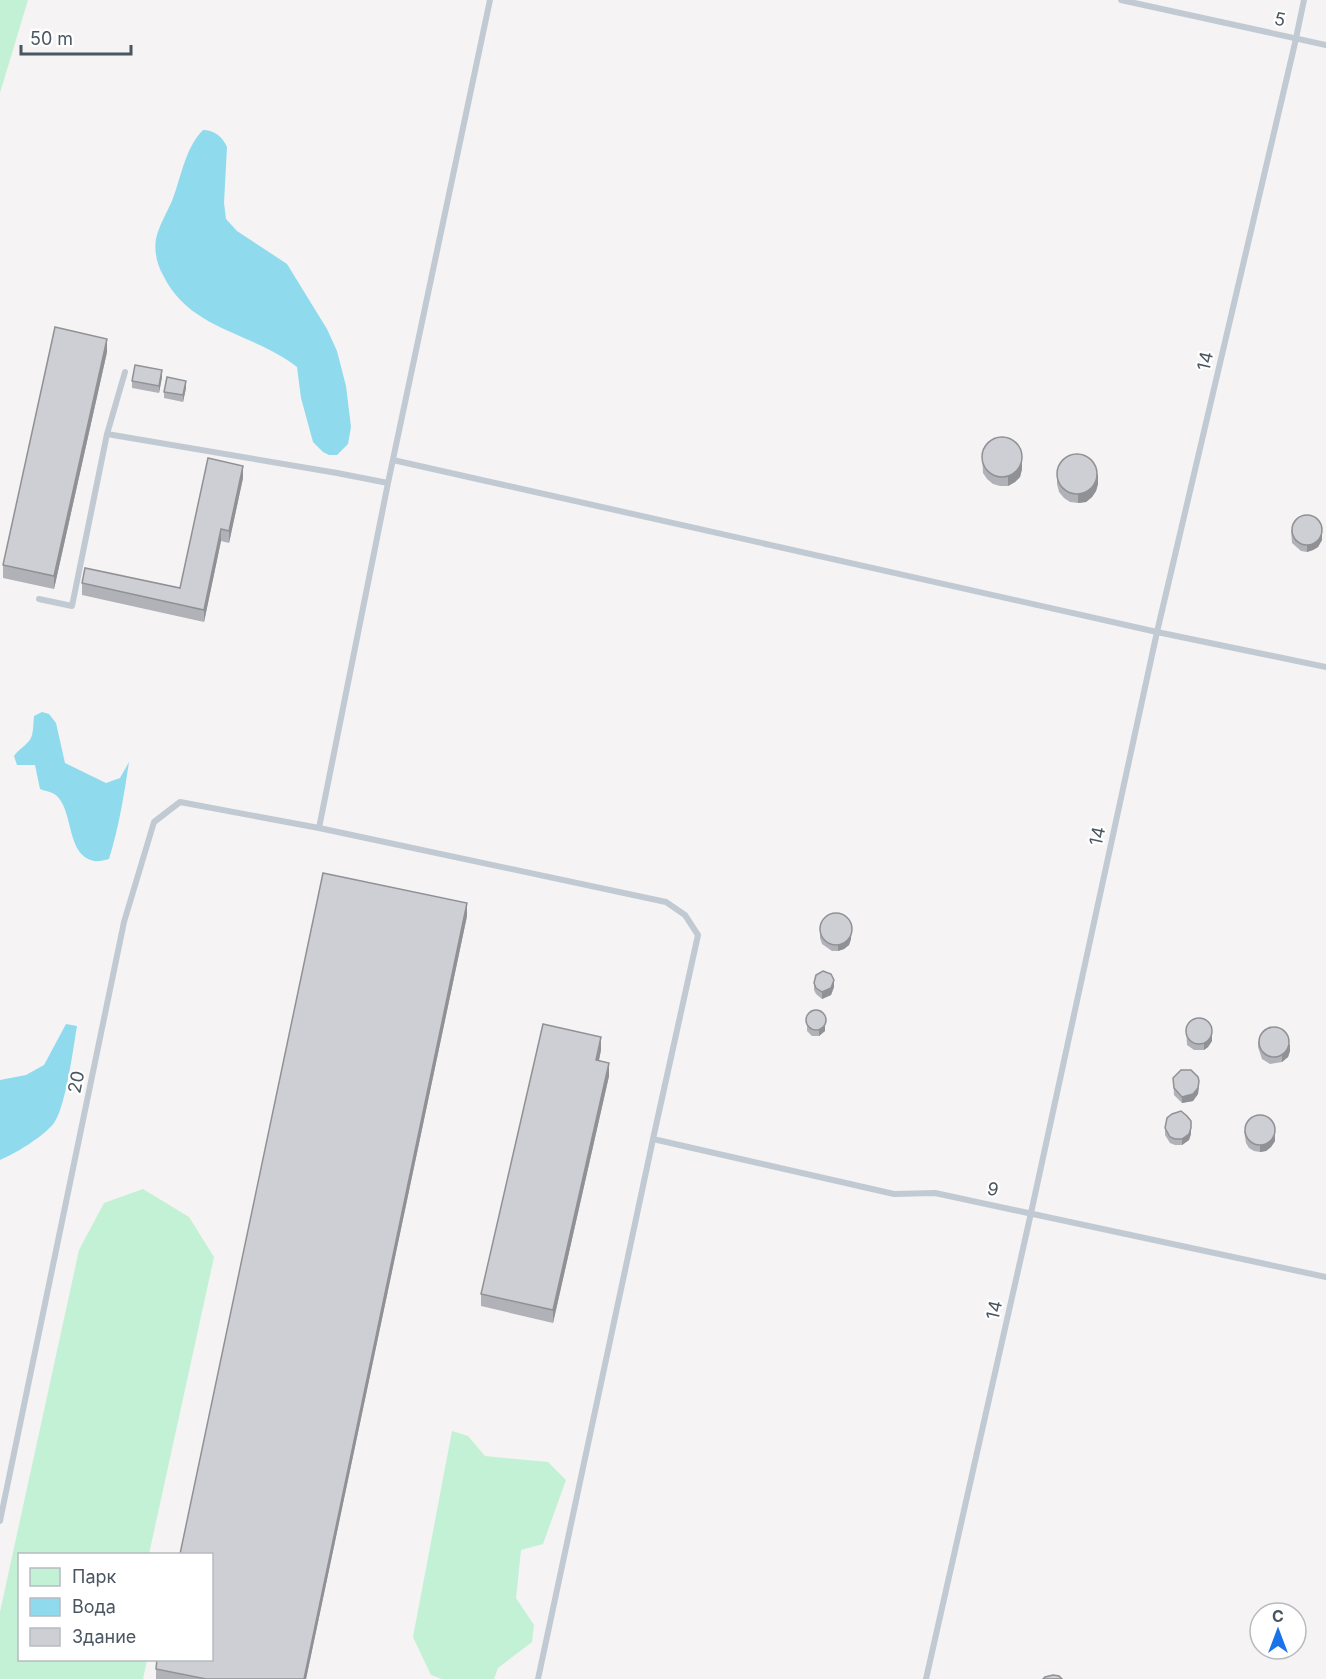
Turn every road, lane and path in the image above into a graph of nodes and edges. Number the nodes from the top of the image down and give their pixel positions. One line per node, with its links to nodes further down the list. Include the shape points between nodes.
1 (490, 0): 8 (lane)
2 (1121, 0): 4 (lane, 5 / 5)
3 (1304, 0): 4 (lane, 14 / 14)
4 (1296, 38): 5 (lane, 5 / 5); 11 (lane, 14 / 14)
5 (1326, 45)
6 (125, 372): 7 (lane)
7 (107, 434): 9 (lane); 10 (lane, via 72,606)
8 (393, 460): 9 (lane); 11 (lane)
9 (388, 483): 13 (lane)
10 (39, 599)
11 (1157, 632): 12 (lane); 15 (lane, 14 / 14)
12 (1326, 667)
13 (319, 828): 14 (lane, 20, via 666,902 685,915 698,935); 17 (lane, 20 / 20, via 180,802 154,822 124,922)
14 (653, 1139): 15 (lane, 9 / 9, via 894,1194 935,1193); 18 (lane, 20)
15 (1031, 1213): 16 (lane, 9 / 9); 19 (lane, 14 / 14)
16 (1326, 1277)
17 (0, 1521)
18 (538, 1679)
19 (926, 1679)

